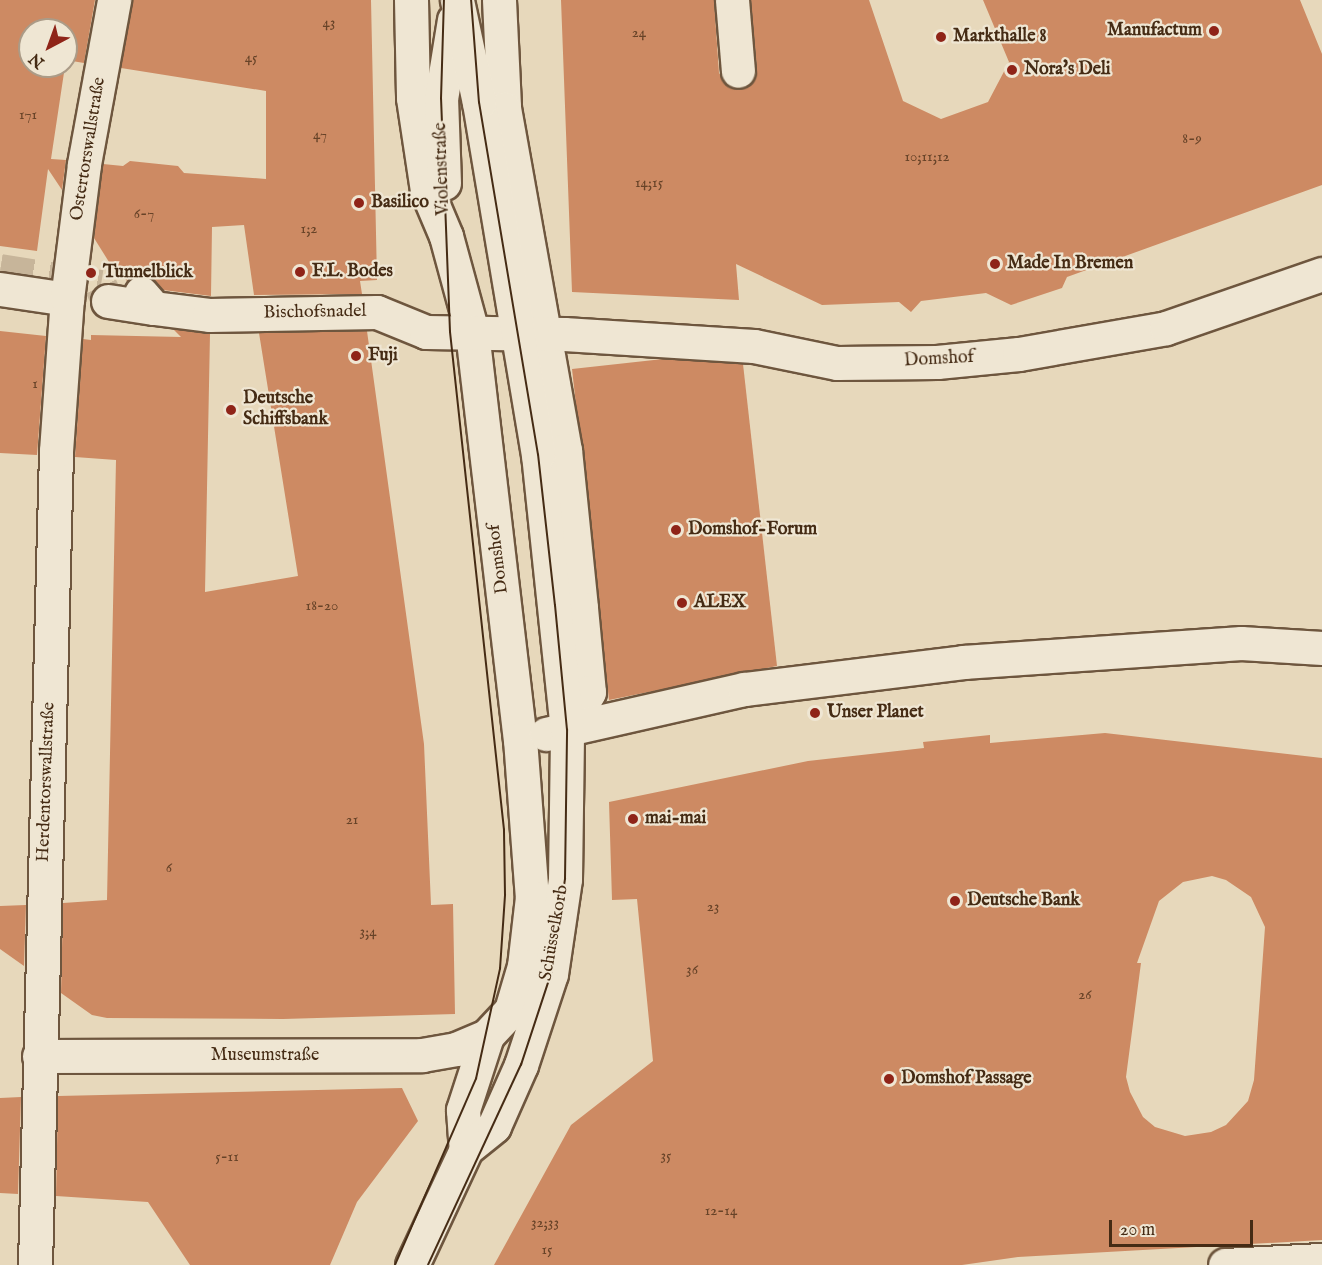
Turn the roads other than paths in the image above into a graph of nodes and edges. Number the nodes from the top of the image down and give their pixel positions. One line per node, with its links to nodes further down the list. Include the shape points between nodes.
1 (114, 0): 10 (street, Ostertorswallstraße, via 84,165)
2 (411, 0): 7 (street, Violenstraße, via 413,98 427,190)
3 (499, 0): 13 (street, via 504,108)
4 (732, 0): 6 (street)
5 (456, 3): 7 (street, Violenstraße, via 441,99); 13 (street)
6 (738, 71)
7 (446, 236): 12 (street, Domshof)
8 (1322, 274): 13 (street, Domshof, via 1166,328 1019,354 937,362 837,363 754,346)
9 (0, 290): 10 (street)
10 (67, 299): 18 (street, Herdentorswallstraße, via 56,452)
11 (108, 301): 12 (street, Bischofsnadel, via 148,300 209,315 377,312 426,332)
12 (472, 332): 13 (street, Domshof); 16 (street, Domshof)
13 (532, 333): 15 (street, via 565,450 589,692)
14 (1322, 648): 15 (street, via 1241,643 963,662 744,689)
15 (567, 730): 16 (street); 19 (street, Schüsselkorb, via 565,879 551,974 521,1065 494,1125)
16 (520, 739): 17 (street, Schüsselkorb, via 531,909 524,966 512,1010)
17 (488, 1036): 18 (street, Museumstraße, via 456,1049 422,1055); 19 (street, Schüsselkorb, via 463,1110)
18 (39, 1056): 21 (street, Herdentorswallstraße)
19 (466, 1149): 22 (street, Schüsselkorb)
20 (1322, 1260): 23 (street)
21 (35, 1265)
22 (412, 1265)
23 (1230, 1265)

